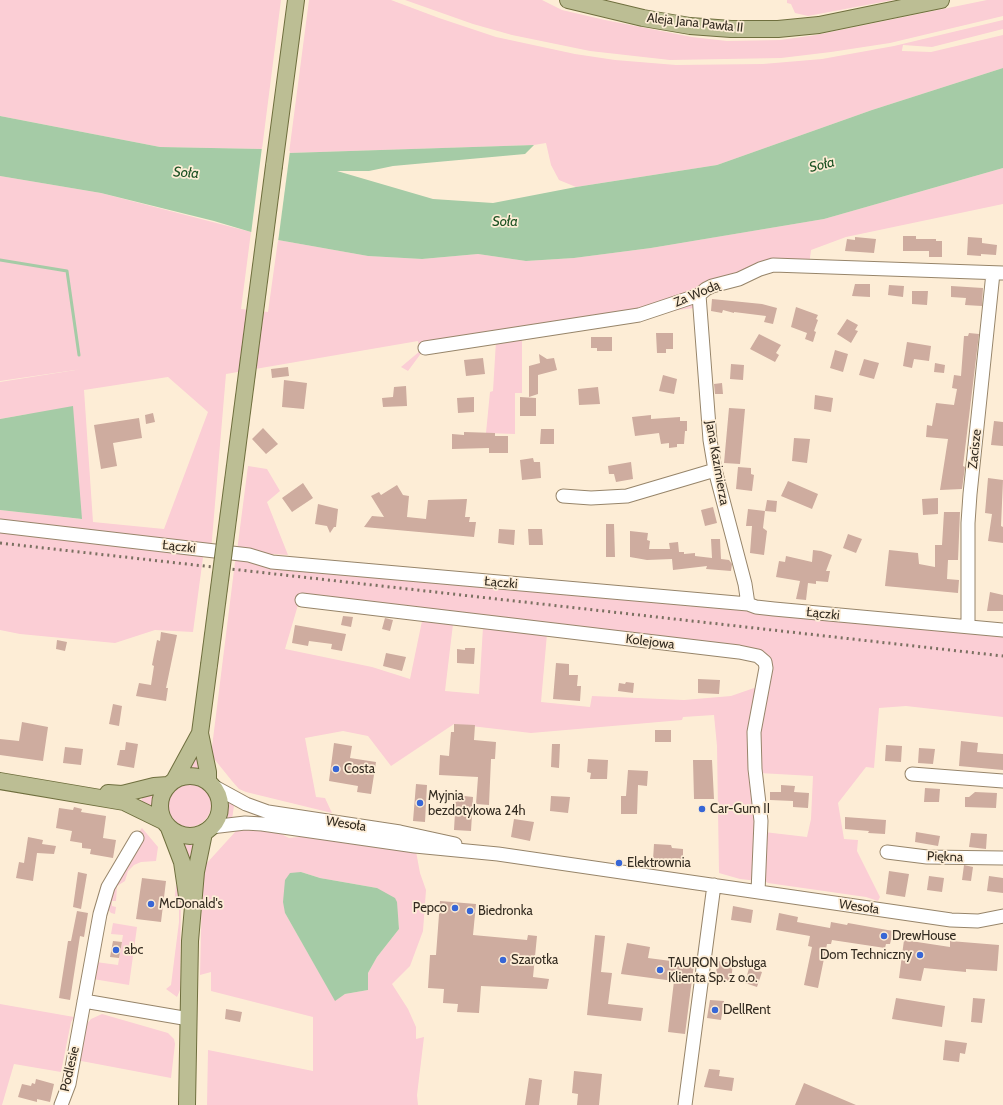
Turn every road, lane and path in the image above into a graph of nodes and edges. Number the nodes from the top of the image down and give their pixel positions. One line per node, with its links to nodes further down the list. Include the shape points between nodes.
1 (296, 0): 14 (main road, bridge)
2 (568, 0): 3 (main road, Aleja Jana Pawła II, via 690,26 778,29 812,26)
3 (941, 0)
4 (998, 273): 5 (street, Za Wodą, via 773,265 739,279 712,286); 12 (street, Zacisze, via 970,494)
5 (699, 295): 6 (street, Za Wodą, via 626,317); 7 (street, Jana Kazimierza, via 710,440)
6 (425, 348)
7 (715, 470): 8 (street, via 627,496); 11 (street, Jana Kazimierza)
8 (563, 496)
9 (0, 526): 11 (street, Łączki, via 249,555 272,562)
10 (302, 600): 28 (street, Kolejowa, via 758,656 765,662 766,668 754,732 761,821)
11 (748, 604): 12 (street, Łączki)
12 (968, 626): 13 (street, Łączki)
13 (1003, 630)
14 (200, 733): 18 (main road); 19 (main road)
15 (912, 774): 17 (street)
16 (0, 781): 20 (main road)
17 (1003, 781)
18 (171, 782): 19 (main road, via 182,777 196,776); 20 (main road, via 122,794); 21 (main road, via 162,793 160,802 160,812)
19 (210, 784): 22 (main road, via 220,803 220,812); 24 (street, Wesoła, via 246,804 268,812 434,838)
20 (58, 790): 21 (main road, via 124,802)
21 (166, 825): 22 (main road, via 177,834 186,836); 30 (main road, via 185,874)
22 (208, 830): 24 (street, Wesoła, via 245,823 262,824 415,846); 30 (main road, via 196,872)
23 (137, 838): 31 (street, Podlesie, via 108,887 100,915)
24 (482, 852): 27 (street, Wesoła)
25 (887, 852): 26 (street, Piękna, via 927,857)
26 (1003, 858)
27 (714, 886): 28 (street, Wesoła); 35 (street)
28 (758, 892): 29 (street, Wesoła, via 951,920 978,921)
29 (1003, 916)
30 (190, 941): 32 (main road)
31 (84, 1001): 32 (street); 33 (street, Podlesie, via 69,1084)
32 (188, 1019): 34 (main road)
33 (61, 1105)
34 (187, 1105)
35 (685, 1105)

